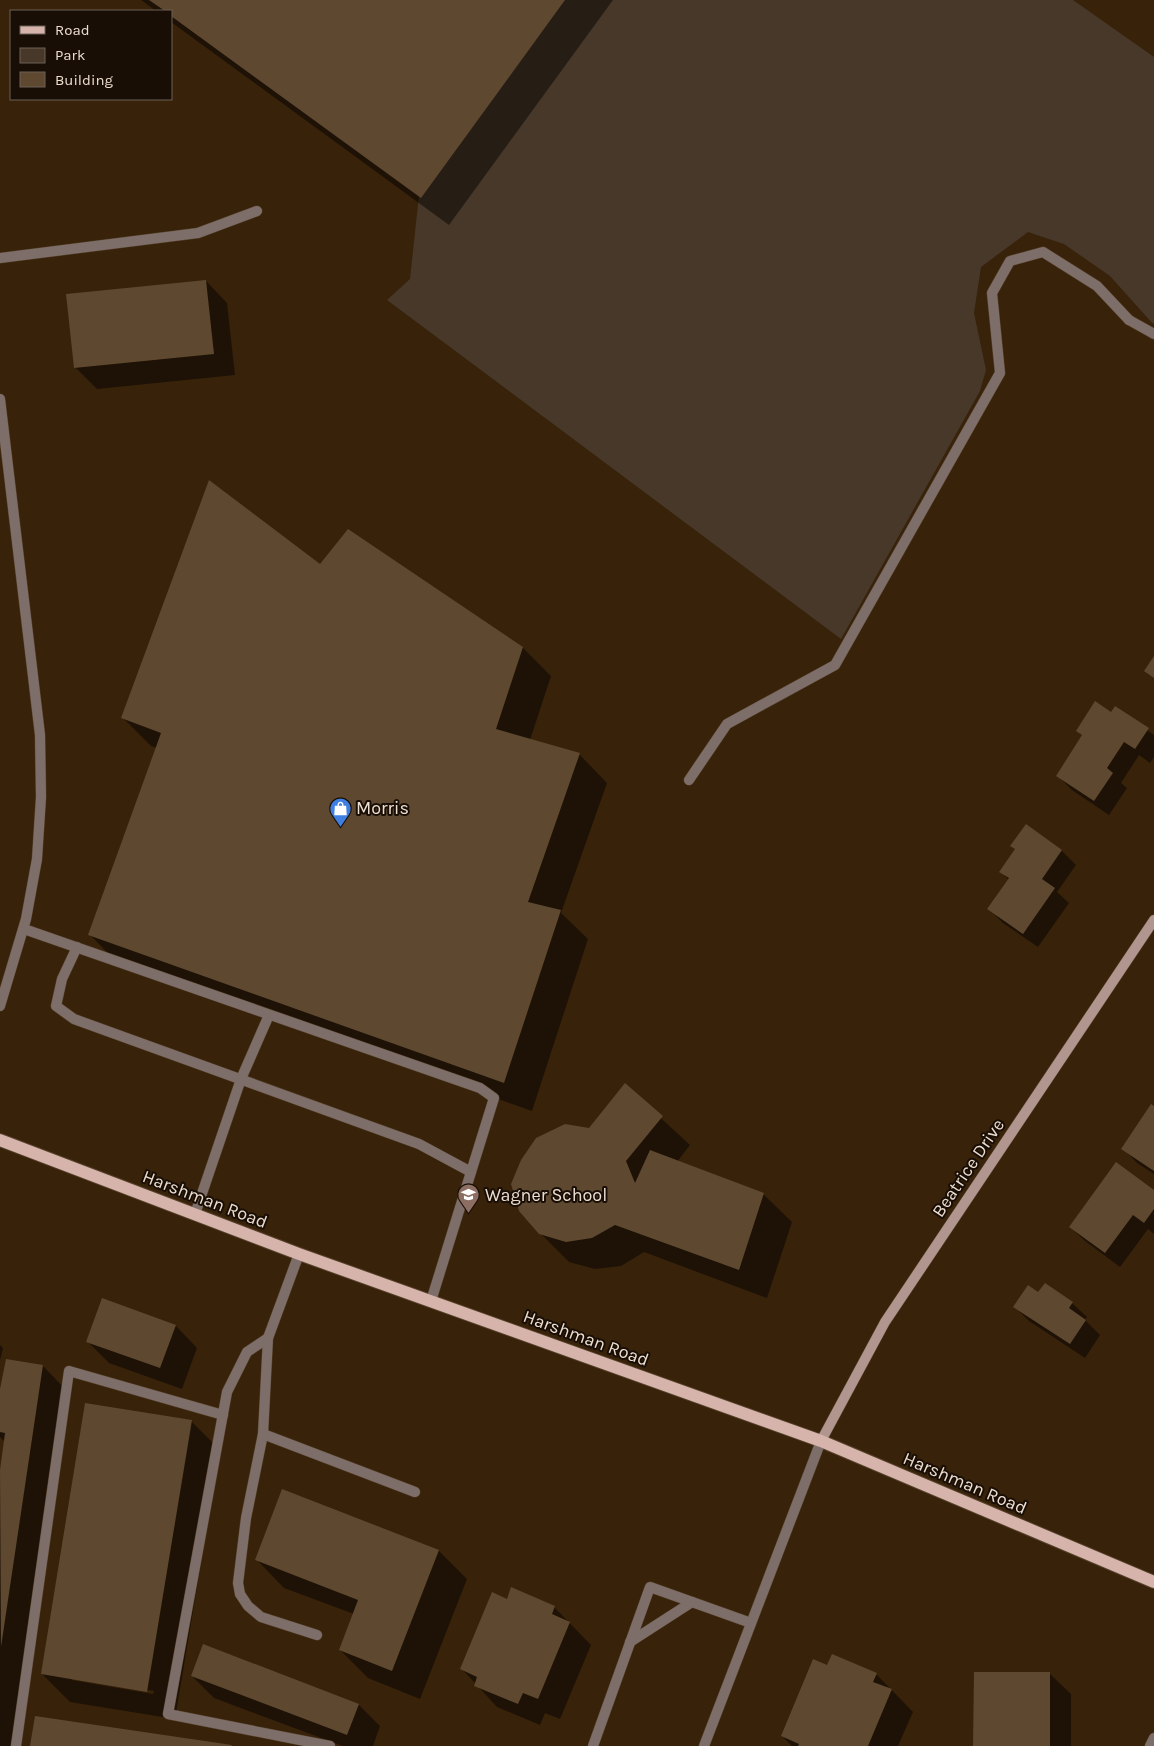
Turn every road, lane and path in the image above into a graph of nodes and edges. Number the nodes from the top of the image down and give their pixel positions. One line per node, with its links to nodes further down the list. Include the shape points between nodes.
1 (257, 211): 2 (street, via 198,233)
2 (0, 258)
3 (1154, 334): 5 (street, via 1129,320 1097,286 1044,252 1010,261 992,293 1000,373 835,665 727,724)
4 (0, 399): 7 (street, via 40,735 41,797 37,858)
5 (690, 780)
6 (1154, 920): 20 (street, Beatrice Drive, via 885,1322)
7 (24, 928): 8 (street); 9 (street)
8 (77, 947): 10 (street); 11 (street, via 62,979 56,1006 74,1019)
9 (0, 1006)
10 (269, 1015): 11 (street); 13 (street, via 480,1088 494,1098)
11 (241, 1079): 13 (street, via 419,1144); 14 (street)
12 (0, 1140): 14 (main road, Harshman Road)
13 (471, 1172): 16 (street)
14 (195, 1214): 15 (main road, Harshman Road)
15 (299, 1254): 16 (main road, Harshman Road); 17 (street)
16 (431, 1301): 20 (main road, Harshman Road)
17 (268, 1338): 18 (street, via 247,1352 227,1392); 19 (street)
18 (223, 1415): 28 (street, via 69,1371); 29 (street, via 168,1714)
19 (263, 1434): 21 (street); 25 (street, via 246,1518 238,1583 240,1594 261,1617)
20 (821, 1441): 22 (main road, Harshman Road); 24 (street)
21 (414, 1492)
22 (1154, 1582)
23 (692, 1602): 24 (street); 26 (street); 26 (street, via 650,1587)
24 (751, 1623): 31 (street)
25 (317, 1635)
26 (630, 1642): 30 (street)
27 (1154, 1738): 32 (street)
28 (16, 1746)
29 (330, 1746)
30 (593, 1746)
31 (704, 1746)
32 (1150, 1746)

